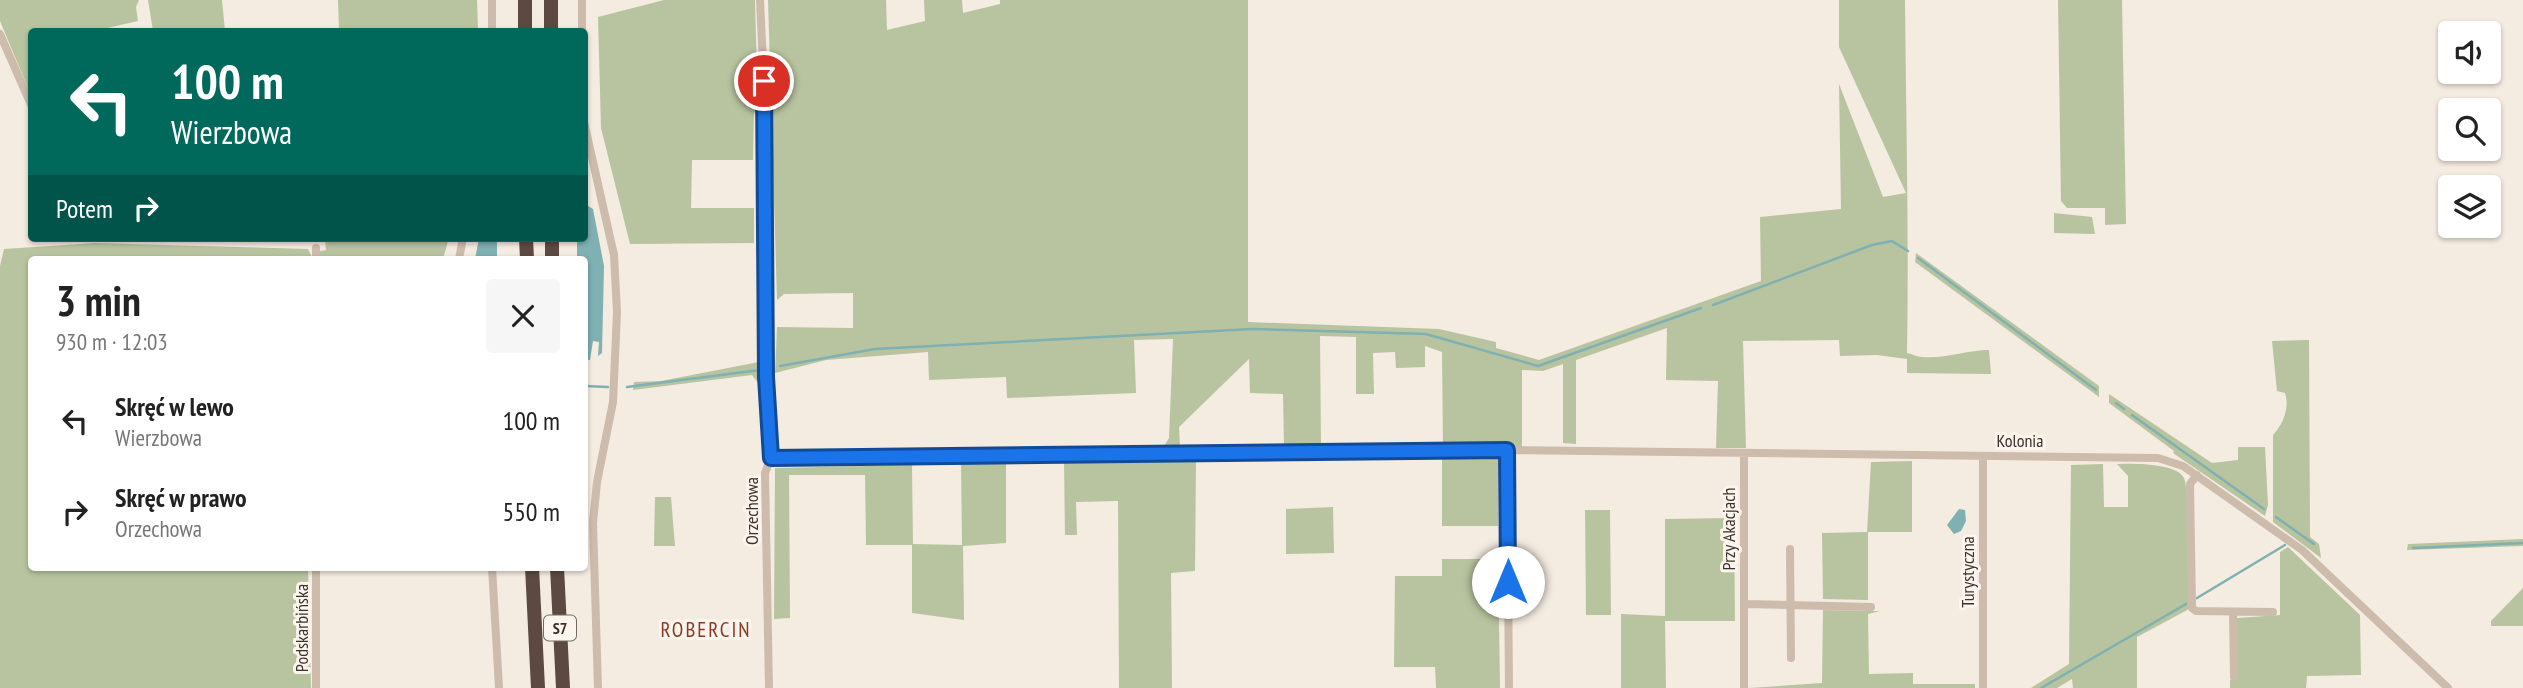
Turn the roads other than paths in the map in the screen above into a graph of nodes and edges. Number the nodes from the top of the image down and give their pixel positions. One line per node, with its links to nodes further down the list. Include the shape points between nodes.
1 (492, 0): 6 (street)
2 (525, 0): 7 (highway)
3 (551, 0): 8 (highway)
4 (582, 0): 9 (street)
5 (761, 0): 18 (street, Orzechowa)
6 (492, 28)
7 (525, 28)
8 (551, 28)
9 (582, 28)
10 (0, 34): 11 (street)
11 (28, 98)
12 (588, 140): 36 (street, via 614,255 617,312 614,402 593,523)
13 (316, 248): 14 (street)
14 (316, 256)
15 (1507, 450): 16 (street, Kolonia); 18 (street, Kolonia); 38 (street)
16 (1744, 454): 17 (street, Kolonia); 25 (street, Przy Akacjach)
17 (1983, 456): 19 (street, Kolonia, via 2158,458); 40 (street, Turystyczna)
18 (771, 458): 37 (street, Orzechowa, via 765,473)
19 (2197, 475): 29 (street, via 2190,484 2191,605 2196,611); 41 (street, Kolonia, via 2302,550)
20 (1790, 549): 26 (street)
21 (316, 571): 32 (street, Podskarbińska)
22 (492, 571): 33 (street)
23 (532, 571): 34 (highway, S7)
24 (557, 571): 35 (highway, S7)
25 (1744, 604): 26 (street); 39 (street, Przy Akacjach)
26 (1790, 605): 27 (street); 30 (street)
27 (1871, 607)
28 (2273, 612): 29 (street)
29 (2233, 613): 31 (street)
30 (1791, 658)
31 (2234, 677)
32 (316, 688)
33 (499, 688)
34 (538, 688)
35 (563, 688)
36 (598, 688)
37 (769, 688)
38 (1509, 688)
39 (1744, 688)
40 (1983, 688)
41 (2448, 688)

